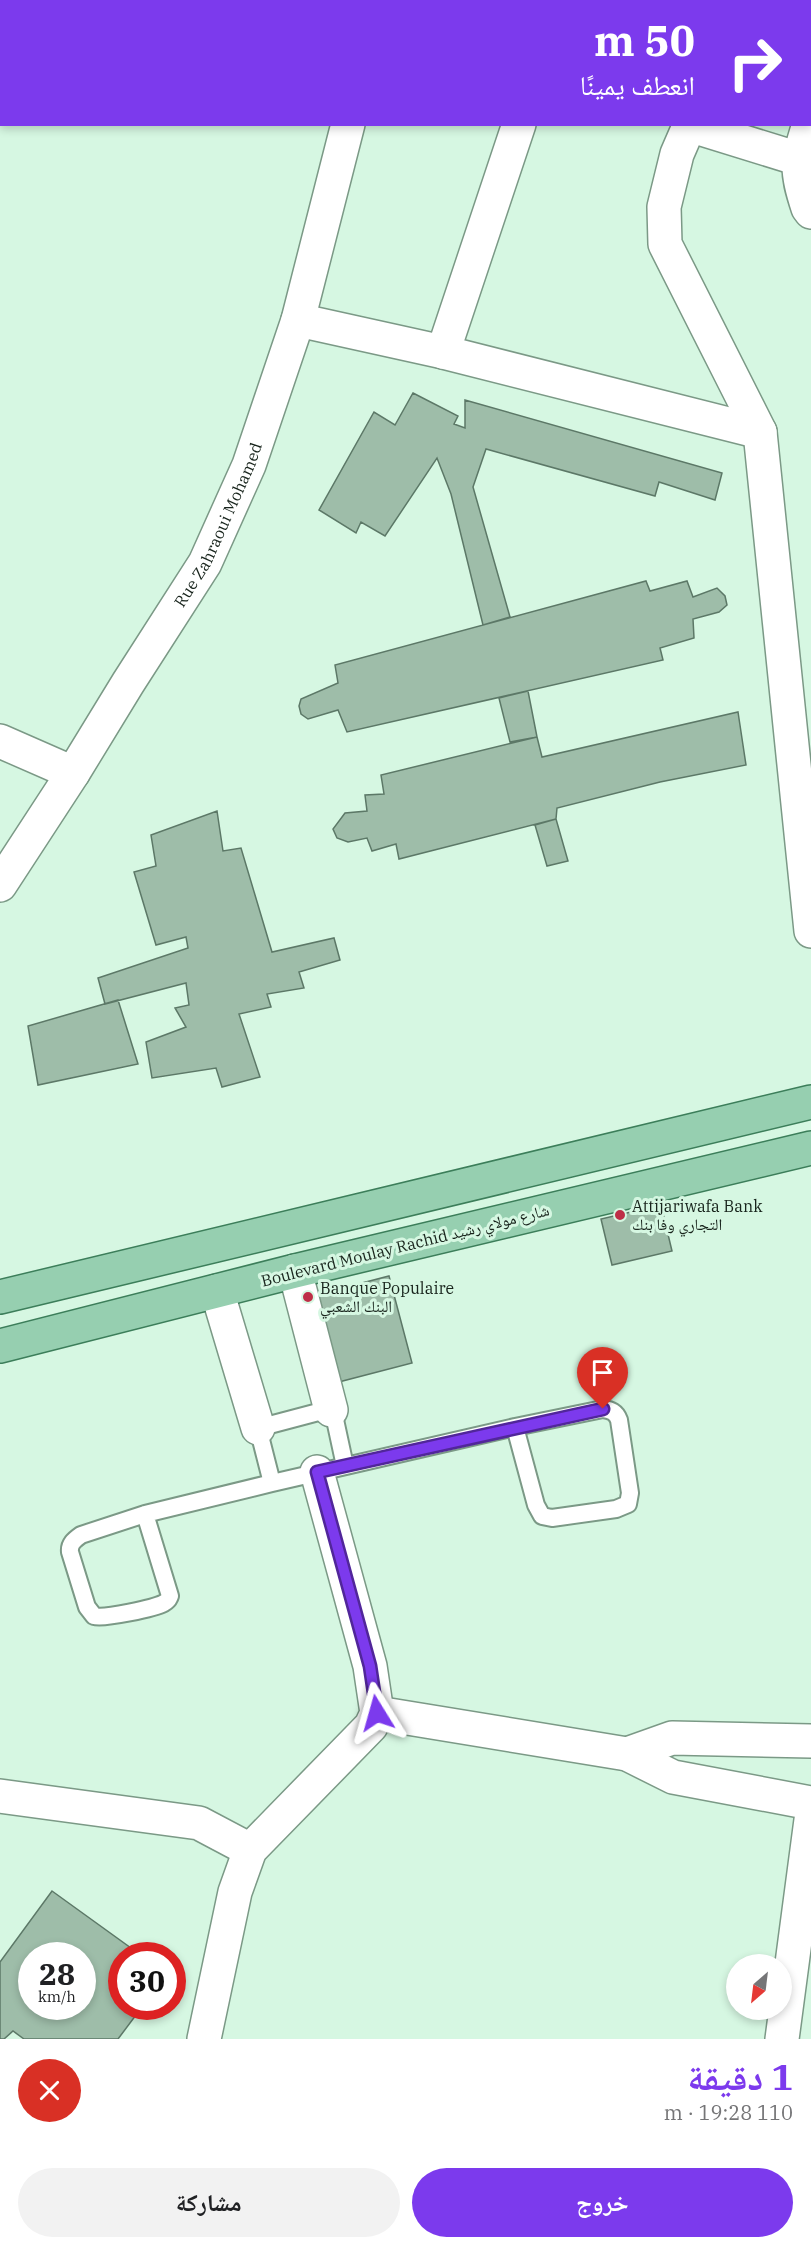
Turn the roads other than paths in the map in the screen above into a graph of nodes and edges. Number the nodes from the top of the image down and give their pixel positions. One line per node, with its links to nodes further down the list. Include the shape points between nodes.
1 (347, 126): 8 (street, Rue Zahraoui Mohamed)
2 (518, 126): 9 (street)
3 (689, 126): 10 (street, via 664,207 665,244)
4 (692, 126): 6 (street)
5 (809, 126): 6 (street)
6 (799, 159): 7 (street, via 799,181)
7 (811, 212)
8 (298, 320): 9 (street); 12 (street, Rue Zahraoui Mohamed, via 249,465 205,563)
9 (443, 352): 10 (street)
10 (760, 432): 14 (street)
11 (0, 741): 12 (street)
12 (73, 773): 13 (street, Rue Zahraoui Mohamed)
13 (0, 885)
14 (811, 932)
15 (811, 1102): 19 (main road)
16 (811, 1148): 17 (main road, Boulevard Moulay Rachid شارع مولاي رشيد)
17 (295, 1271): 18 (main road, Boulevard Moulay Rachid شارع مولاي رشيد); 21 (street)
18 (217, 1291): 20 (main road, Boulevard Moulay Rachid شارع مولاي رشيد); 23 (street)
19 (0, 1297)
20 (0, 1346)
21 (331, 1410): 23 (lane); 24 (lane)
22 (515, 1427): 22 (lane, via 610,1410 619,1420 630,1493 628,1504 552,1518 542,1516); 24 (lane)
23 (258, 1428): 25 (lane)
24 (331, 1469): 25 (lane); 27 (street)
25 (272, 1483): 26 (lane)
26 (145, 1514): 26 (lane, via 170,1596 158,1605 106,1617 94,1616 87,1607 70,1546 81,1535)
27 (377, 1713): 29 (street); 33 (street, via 371,1726)
28 (811, 1741): 29 (street, via 672,1738)
29 (627, 1754): 31 (street, via 673,1777)
30 (0, 1796): 33 (street, via 199,1823)
31 (811, 1803)
32 (811, 1820): 35 (street)
33 (250, 1850): 34 (street, via 235,1892)
34 (204, 2039)
35 (782, 2039)

